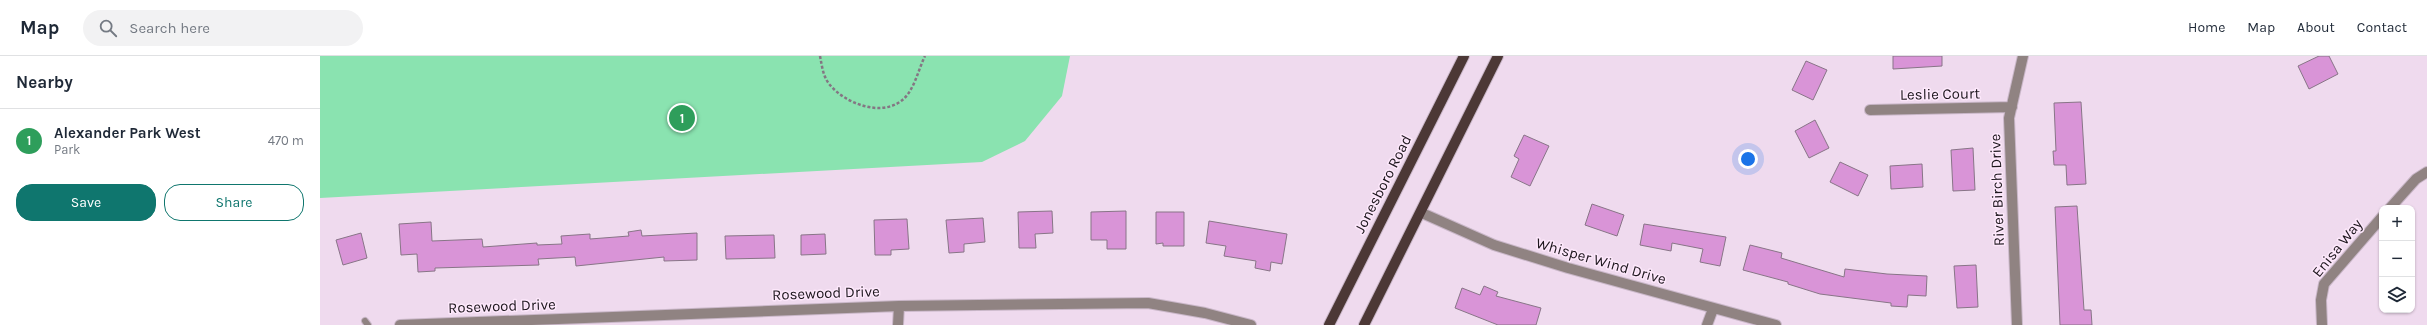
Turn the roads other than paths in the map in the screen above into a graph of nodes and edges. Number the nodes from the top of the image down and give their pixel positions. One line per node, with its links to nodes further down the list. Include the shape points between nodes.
1 (1464, 56): 15 (main road, Jonesboro Road)
2 (1498, 56): 8 (main road)
3 (2023, 56): 4 (street, River Birch Drive)
4 (2012, 107): 5 (street, Leslie Court); 19 (street, River Birch Drive, via 2009,118)
5 (1870, 110)
6 (2427, 172): 7 (street, via 2416,179)
7 (2393, 205)
8 (1422, 213): 11 (street, Whisper Wind Drive, via 1494,245); 16 (main road)
9 (2379, 220): 20 (street, Enisa Way, via 2324,284 2321,300)
10 (899, 306): 12 (street, Rosewood Drive); 13 (street); 14 (street, Rosewood Drive, via 1148,303 1205,313)
11 (1714, 309): 17 (street); 18 (street, Whisper Wind Drive)
12 (400, 325)
13 (898, 325)
14 (1251, 325)
15 (1329, 325)
16 (1364, 325)
17 (1707, 325)
18 (1776, 325)
19 (2017, 325)
20 (2322, 325)

